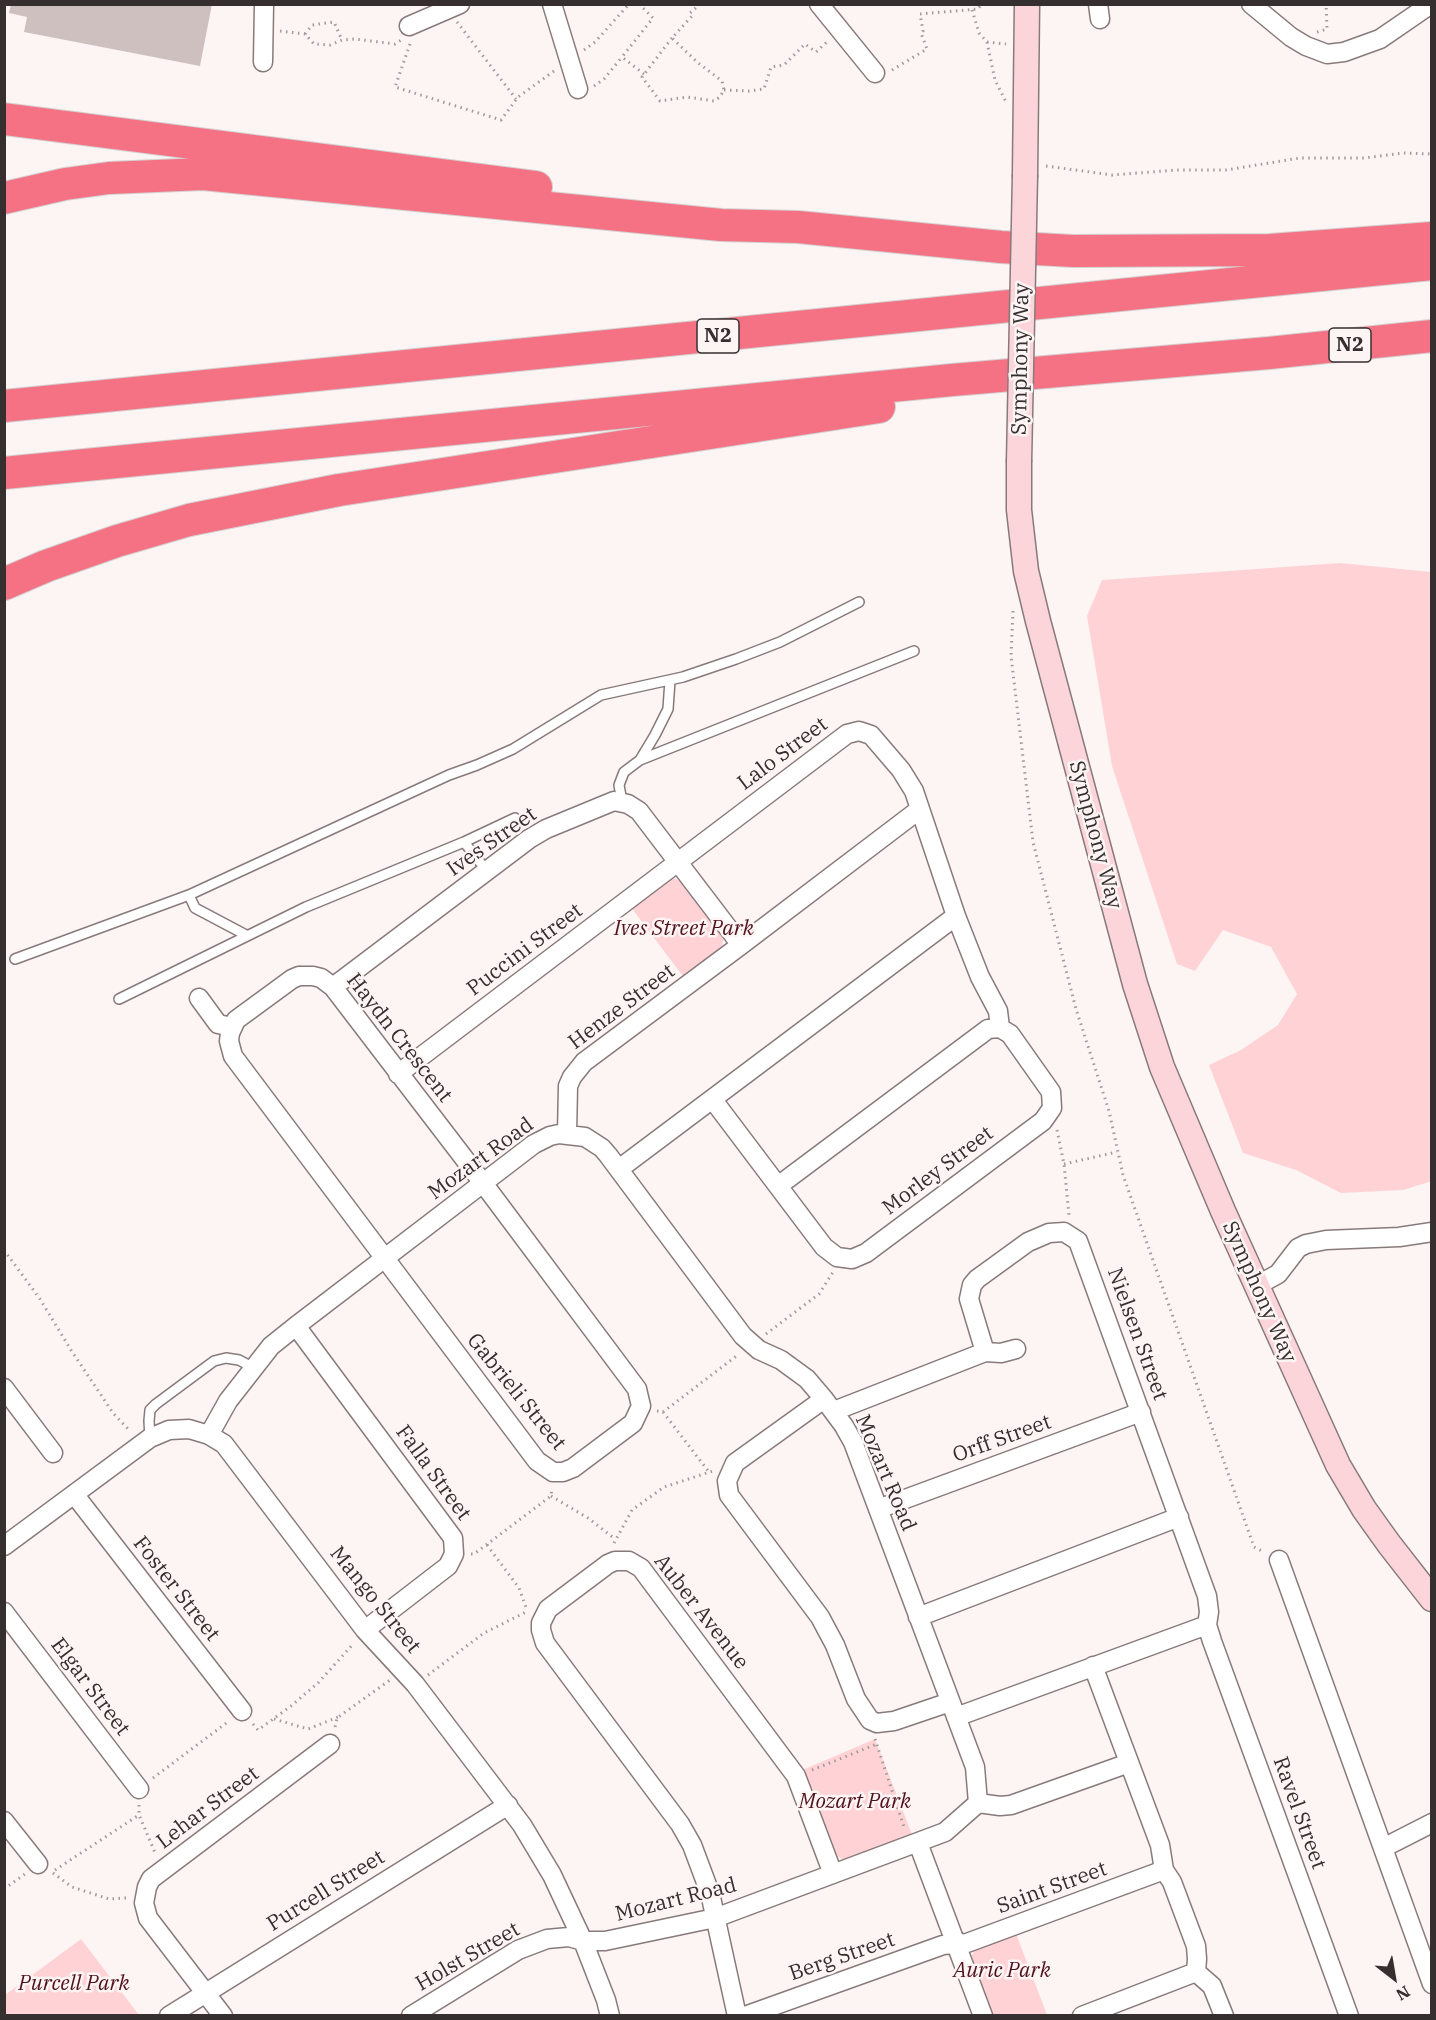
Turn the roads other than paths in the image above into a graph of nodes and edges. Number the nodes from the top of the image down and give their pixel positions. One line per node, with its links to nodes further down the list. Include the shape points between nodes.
1 (264, 4): 9 (street)
2 (552, 4): 11 (street)
3 (819, 4): 10 (street)
4 (1027, 4): 50 (main road, Symphony Way, bridge, via 1034,171 1019,462 1019,510 1026,571 1135,984 1167,1078)
5 (1251, 4): 6 (street, via 1291,37 1328,54 1380,39)
6 (1431, 4)
7 (455, 7): 8 (street)
8 (409, 30)
9 (263, 62)
10 (875, 73)
11 (578, 89)
12 (4, 119): 14 (highway, via 730,211)
13 (4, 198): 14 (highway, via 109,178 203,174 709,224)
14 (798, 227): 15 (highway, via 1073,251 1270,250)
15 (1431, 238)
16 (1431, 264): 19 (highway, N2)
17 (1431, 336): 18 (highway, N2)
18 (1269, 353): 20 (highway, N2, via 941,381); 21 (highway, via 944,397 339,490 189,520 117,541)
19 (4, 406)
20 (4, 473)
21 (4, 584)
22 (859, 602): 24 (lane, via 780,642)
23 (914, 651): 25 (lane)
24 (670, 680): 25 (lane, via 668,709); 32 (lane, via 601,695 513,749)
25 (640, 760): 26 (lane, via 624,772 620,785)
26 (622, 802): 30 (street, via 639,811); 31 (street, Ives Street, via 605,803 538,834)
27 (920, 809): 30 (street, Lalo Street, via 914,791 876,738 866,732 853,732); 33 (street, Lalo Street); 35 (street, Henze Street)
28 (515, 818): 29 (lane)
29 (464, 842): 31 (lane); 34 (lane)
30 (678, 862): 35 (street); 42 (street, Puccini Street)
31 (487, 871): 37 (street, Ives Street)
32 (189, 895): 34 (lane, via 195,908); 36 (lane)
33 (956, 916): 41 (street, Lalo Street, via 998,1011); 43 (street)
34 (246, 935): 39 (lane)
35 (741, 945): 44 (street, Henze Street, via 584,1062 568,1086)
36 (15, 959)
37 (333, 987): 40 (street, Haydn Crescent, via 321,978 299,976 240,1015); 42 (street, Haydn Crescent)
38 (199, 998): 40 (street, via 218,1024)
39 (119, 999)
40 (232, 1027): 49 (street, via 229,1041 233,1056)
41 (1000, 1028): 47 (street, via 983,1032); 47 (street, Morley Street, via 1010,1034 1049,1087 1052,1108 1043,1121 859,1257 842,1258 828,1251)
42 (398, 1074): 46 (street, Haydn Crescent)
43 (713, 1100): 45 (street); 47 (street, Morley Street)
44 (567, 1134): 45 (street, Mozart Road, via 594,1142); 46 (street, Mozart Road, via 542,1140)
45 (619, 1169): 56 (street, Mozart Road, via 743,1336 759,1350 800,1373)
46 (483, 1183): 49 (street, Mozart Road); 49 (street, Gabrieli Street, via 639,1394 639,1413 633,1423 573,1468 553,1472 537,1461)
47 (778, 1186)
48 (1431, 1232): 50 (street, via 1306,1244 1298,1248 1278,1274)
49 (384, 1258): 51 (street, Mozart Road)
50 (1256, 1286): 66 (main road, Symphony Way, via 1338,1465 1376,1526)
51 (296, 1326): 54 (street, Mozart Road, via 271,1346); 70 (street, Falla Street, via 453,1538 454,1554 448,1566)
52 (1016, 1349): 53 (street)
53 (985, 1352): 56 (street); 57 (street, Nielsen Street, via 969,1306 972,1285 1028,1242 1049,1233 1072,1235 1082,1249)
54 (254, 1368): 58 (street, Mozart Road, via 228,1401); 59 (lane, via 239,1360 214,1361 150,1410)
55 (4, 1388): 60 (street)
56 (829, 1405): 62 (street, Mozart Road, via 853,1443); 72 (street, via 735,1463 727,1481 729,1495 820,1617 856,1699 870,1720 894,1721)
57 (1142, 1412): 62 (street, Orff Street); 63 (street, Nielsen Street)
58 (209, 1435): 59 (street, Mango Street, via 169,1430); 70 (street, Mango Street, via 231,1450)
59 (146, 1441): 61 (street, Mango Street)
60 (53, 1453)
61 (74, 1494): 64 (street, Mango Street); 73 (street, Foster Street)
62 (878, 1509): 68 (street, Mozart Road)
63 (1179, 1517): 68 (street); 69 (street, Ravel Street, via 1207,1596)
64 (4, 1546)
65 (1279, 1560): 82 (street)
66 (1431, 1599)
67 (4, 1612): 76 (street, Elgar Street)
68 (918, 1617): 72 (street, Mozart Road)
69 (1207, 1624): 71 (street); 101 (street, Ravel Street)
70 (365, 1630): 78 (street, Mango Street, via 410,1678)
71 (1093, 1666): 72 (street); 75 (street)
72 (953, 1709): 77 (street, Mozart Road, via 975,1767)
73 (242, 1712)
74 (330, 1744): 91 (street, Lehar Street, via 151,1879 145,1896 146,1911)
75 (1130, 1763): 77 (street, via 1011,1805); 84 (street, via 1160,1845)
76 (139, 1789)
77 (978, 1803): 81 (street, Mozart Road, via 951,1829)
78 (508, 1805): 87 (street, Mango Street, via 552,1875); 91 (street, Purcell Street)
79 (4, 1821): 83 (street)
80 (1431, 1823): 82 (street)
81 (915, 1845): 85 (street, Mozart Road); 88 (street)
82 (1383, 1848): 90 (street)
83 (38, 1864)
84 (1164, 1870): 88 (street, Saint Street); 89 (street, via 1196,1946)
85 (833, 1875): 86 (street, Mozart Road); 86 (street, Auber Avenue, via 796,1776 641,1568 629,1561 615,1561 548,1609 541,1623 542,1636 687,1834 710,1893)
86 (715, 1918): 87 (street, Mozart Road, via 621,1938); 96 (street)
87 (583, 1941): 94 (street, Holst Street, via 558,1936 518,1950); 95 (street, Mango Street)
88 (956, 1944): 97 (street, Berg Street); 98 (street)
89 (1196, 1972): 99 (street); 100 (street, via 1212,1986)
90 (1431, 1984)
91 (206, 1992): 92 (street, Purcell Street); 93 (street)
92 (169, 2016)
93 (223, 2016)
94 (411, 2016)
95 (610, 2016)
96 (737, 2016)
97 (745, 2016)
98 (983, 2016)
99 (1082, 2016)
100 (1224, 2016)
101 (1349, 2016)

